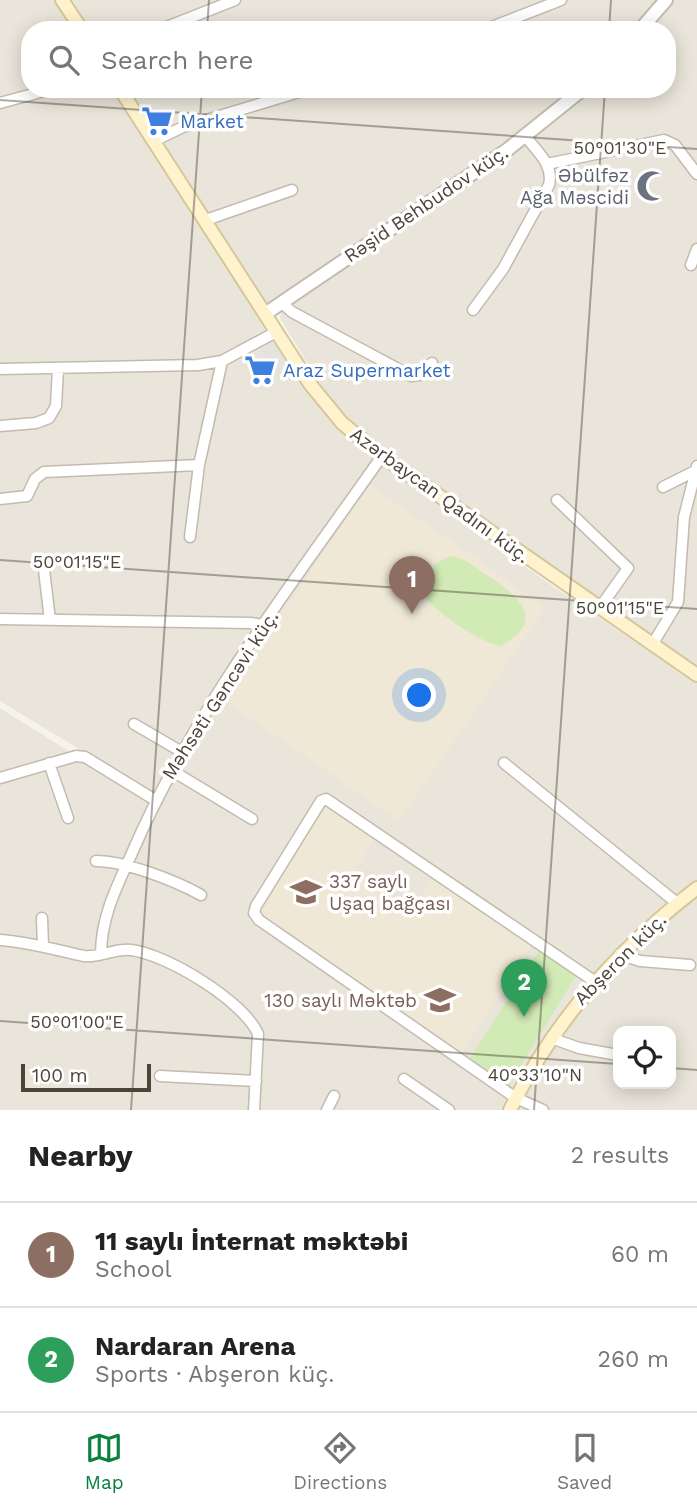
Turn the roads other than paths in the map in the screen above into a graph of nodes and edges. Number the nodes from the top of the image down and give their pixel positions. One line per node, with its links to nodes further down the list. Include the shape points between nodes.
1 (62, 0): 5 (main road)
2 (235, 0): 6 (street)
3 (561, 0): 7 (street)
4 (666, 0): 8 (street)
5 (76, 21)
6 (182, 21)
7 (507, 21)
8 (647, 21)
9 (21, 97): 13 (street)
10 (126, 98): 15 (main road, Azərbaycan Qadını küç.)
11 (279, 98): 15 (street, via 183,127)
12 (572, 98): 14 (street, Rəşid Behbudov küç.)
13 (0, 103)
14 (525, 136): 16 (street); 22 (street, Rəşid Behbudov küç.)
15 (154, 141): 19 (main road, Azərbaycan Qadını küç.)
16 (547, 164): 17 (street, via 664,140 675,145); 23 (street, via 549,185 503,269)
17 (697, 174)
18 (292, 190): 19 (street)
19 (206, 220): 24 (main road, Azərbaycan Qadını küç.)
20 (697, 249): 21 (street)
21 (691, 265)
22 (282, 303): 24 (street, Rəşid Behbudov küç.); 27 (street, via 411,376 419,376)
23 (473, 310)
24 (265, 314): 25 (main road, Azərbaycan Qadını küç.)
25 (276, 332): 26 (street); 31 (main road, Azərbaycan Qadını küç., via 332,412)
26 (222, 361): 28 (street); 32 (street)
27 (432, 363)
28 (58, 368): 29 (street); 30 (street, via 56,406 49,418)
29 (0, 369)
30 (0, 426)
31 (382, 456): 39 (main road, Azərbaycan Qadını küç.); 42 (street, Məhsəti Gəncəvi küç.)
32 (199, 465): 35 (street, via 44,472 27,496); 37 (street)
33 (696, 469): 34 (street); 43 (street, via 684,517 678,602)
34 (663, 487)
35 (0, 499)
36 (557, 500): 39 (street, via 628,568)
37 (190, 537)
38 (44, 570): 41 (street)
39 (599, 609): 43 (main road, Azərbaycan Qadını küç.)
40 (0, 619): 41 (street)
41 (50, 621): 42 (street)
42 (263, 625): 46 (street, Məhsəti Gəncəvi küç.)
43 (652, 645): 44 (main road, Azərbaycan Qadını küç.)
44 (697, 675)
45 (134, 724): 46 (street)
46 (182, 752): 49 (street, Məhsəti Gəncəvi küç.)
47 (49, 763): 50 (street); 51 (street, via 85,757); 52 (street)
48 (504, 763): 58 (street)
49 (171, 770): 51 (street, Məhsəti Gəncəvi küç.); 53 (street)
50 (0, 778)
51 (155, 800): 55 (street, Məhsəti Gəncəvi küç.)
52 (68, 818)
53 (252, 819)
54 (96, 861): 55 (street)
55 (126, 867): 57 (street); 62 (street, Məhsəti Gəncəvi küç., via 104,920)
56 (697, 888): 58 (main road, Abşeron küç.)
57 (201, 895)
58 (677, 903): 63 (main road, Abşeron küç.)
59 (42, 918): 61 (street)
60 (0, 940): 61 (street)
61 (43, 946): 62 (street, via 86,956)
62 (101, 954): 70 (street, via 121,950 147,954 191,974 220,994 255,1028)
63 (621, 954): 64 (street, via 639,961); 65 (main road, Abşeron küç.)
64 (690, 965)
65 (594, 981): 66 (main road, Abşeron küç.); 72 (street, via 333,802 321,801 254,913)
66 (551, 1038): 67 (street); 72 (main road, Abşeron küç.)
67 (613, 1054)
68 (159, 1076): 70 (street)
69 (404, 1079): 75 (street)
70 (256, 1081): 73 (street)
71 (334, 1096): 74 (street)
72 (513, 1104): 76 (street)
73 (254, 1110)
74 (327, 1110)
75 (449, 1110)
76 (543, 1110)

